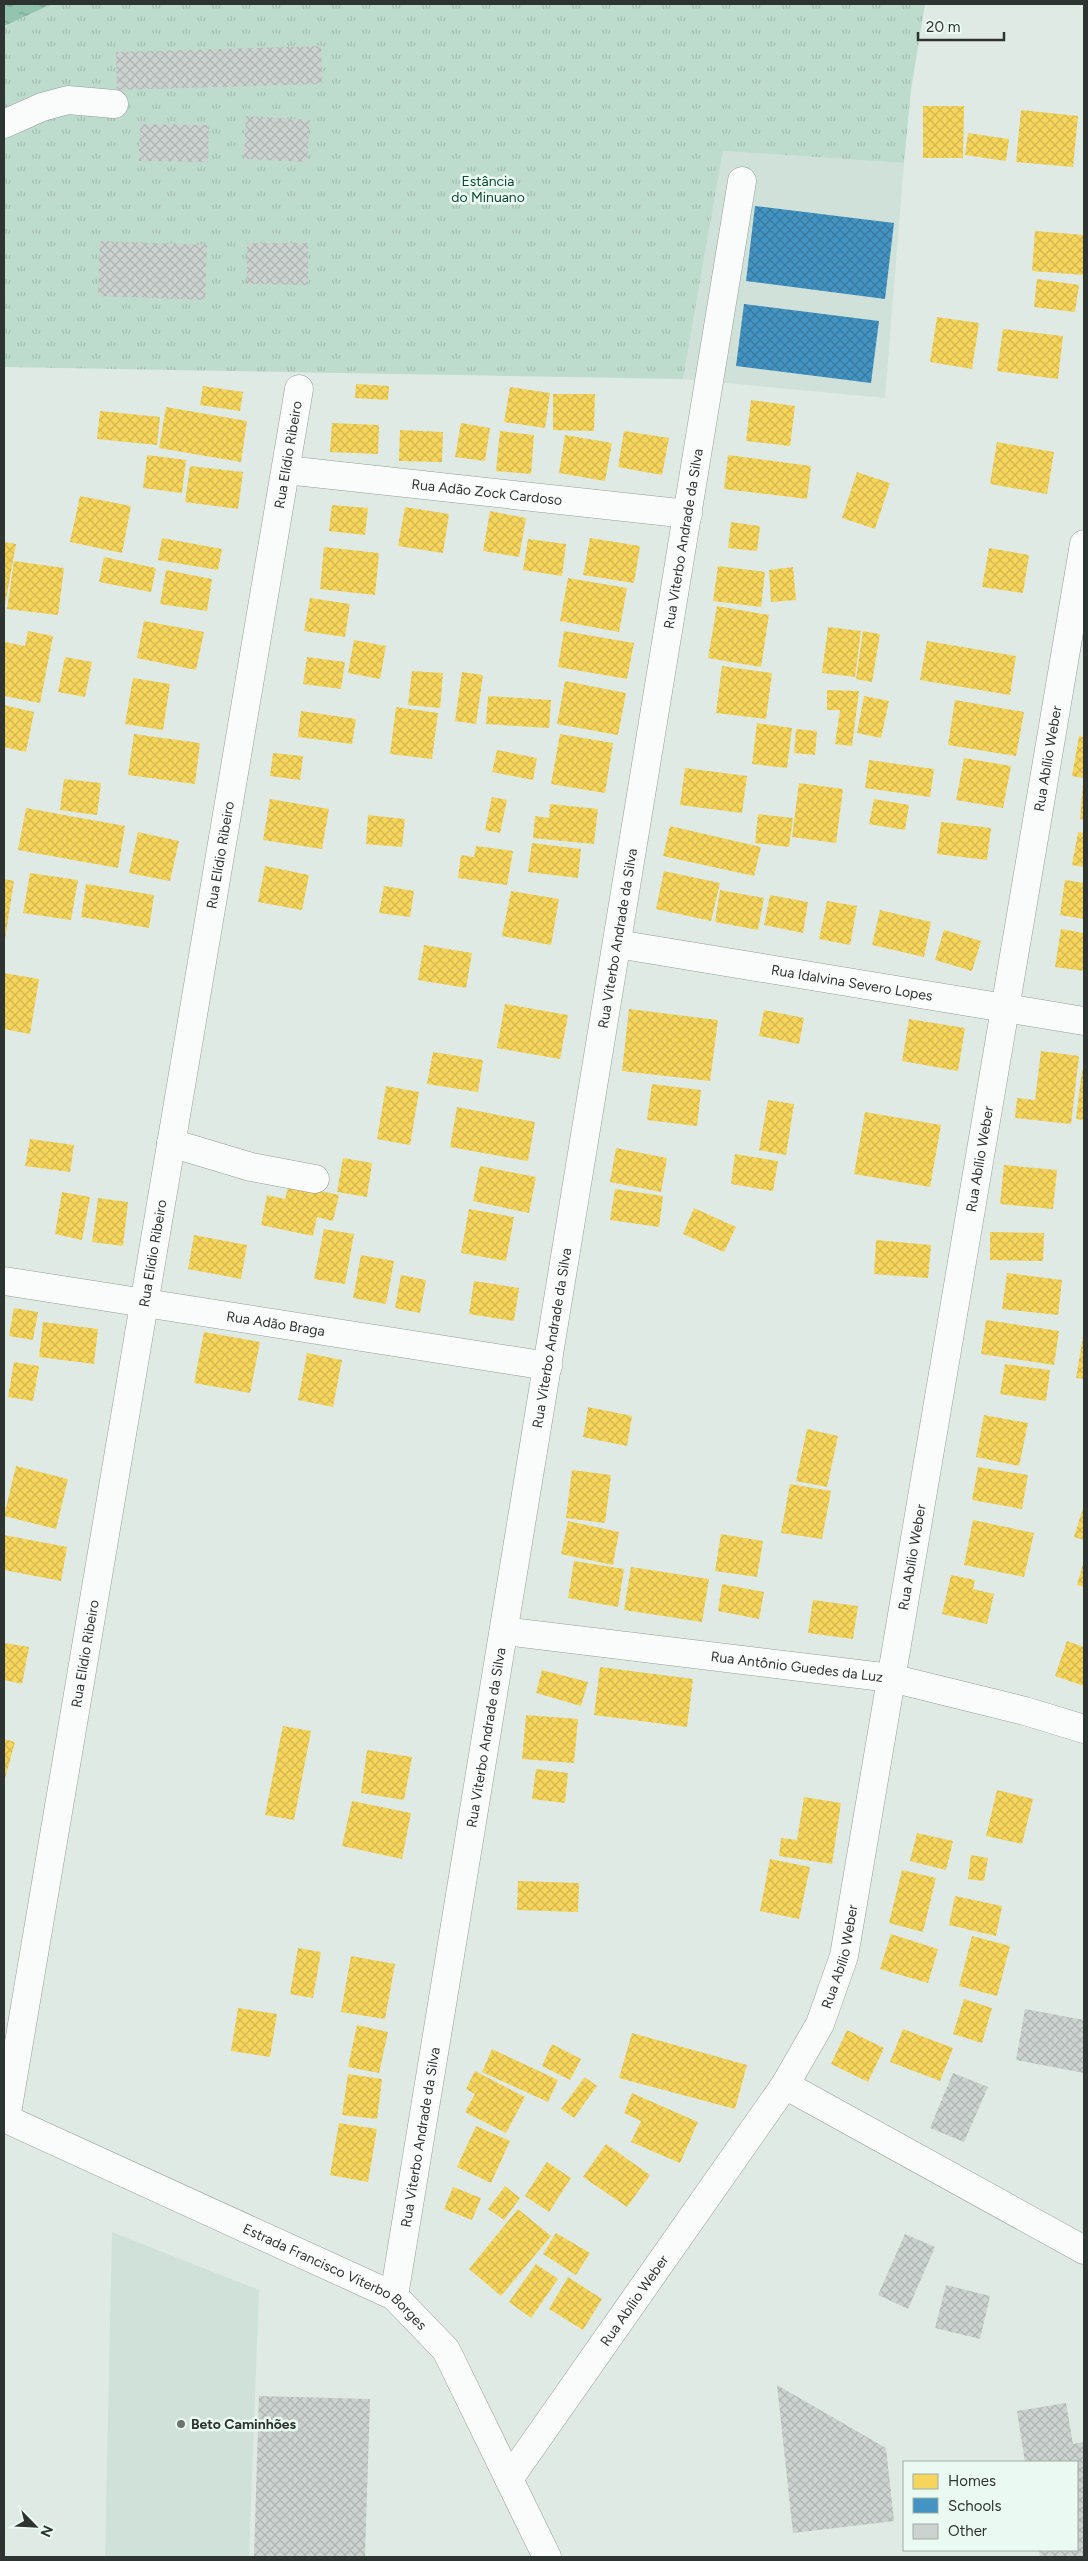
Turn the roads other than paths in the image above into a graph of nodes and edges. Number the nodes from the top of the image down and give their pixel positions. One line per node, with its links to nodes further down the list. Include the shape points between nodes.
1 (114, 104): 2 (street, via 68,100 42,107)
2 (4, 124)
3 (742, 181): 6 (street, Rua Viterbo Andrade da Silva)
4 (299, 389): 5 (street, Rua Elídio Ribeiro)
5 (286, 470): 6 (street, Rua Adão Zock Cardoso); 12 (street, Rua Elídio Ribeiro)
6 (688, 514): 9 (street, Rua Viterbo Andrade da Silva)
7 (1084, 544): 8 (street, Rua Abílio Weber)
8 (1078, 616): 10 (street, Rua Abílio Weber)
9 (618, 944): 10 (street, Rua Idalvina Severo Lopes); 16 (street, Rua Viterbo Andrade da Silva)
10 (1005, 1008): 11 (street, Rua Idalvina Severo Lopes); 18 (street, Rua Abílio Weber)
11 (1084, 1021)
12 (172, 1143): 13 (street, via 251,1167); 15 (street, Rua Elídio Ribeiro)
13 (315, 1179)
14 (4, 1281): 15 (street, Rua Adão Braga)
15 (144, 1303): 16 (street, Rua Adão Braga); 21 (street, Rua Elídio Ribeiro)
16 (548, 1366): 17 (street, Rua Viterbo Andrade da Silva)
17 (504, 1631): 18 (street, Rua Antônio Guedes da Luz); 23 (street, Rua Viterbo Andrade da Silva)
18 (891, 1678): 19 (street, Rua Antônio Guedes da Luz); 20 (street, Rua Abílio Weber, via 844,1956 820,2024)
19 (1084, 1729)
20 (785, 2085): 22 (street); 24 (street, Rua Abílio Weber)
21 (5, 2118): 23 (street, Estrada Francisco Viterbo Borges)
22 (1084, 2250)
23 (394, 2296): 24 (street, Estrada Francisco Viterbo Borges, via 446,2350)
24 (509, 2479): 25 (street, Estrada Francisco Viterbo Borges)
25 (547, 2557)

